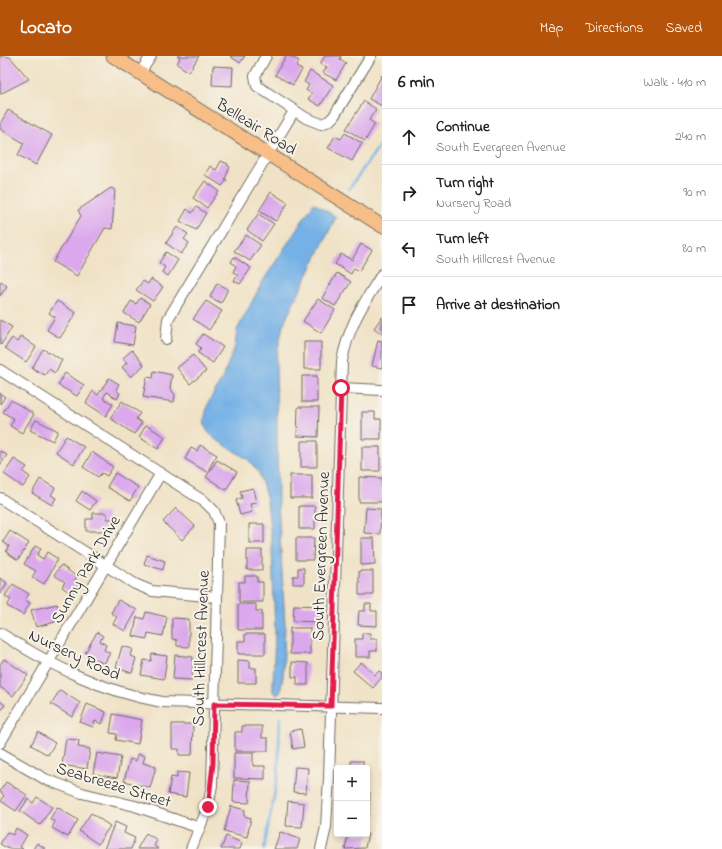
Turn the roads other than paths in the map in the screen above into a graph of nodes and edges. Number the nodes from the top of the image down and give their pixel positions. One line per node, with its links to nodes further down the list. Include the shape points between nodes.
1 (113, 56): 5 (main road, Belleair Road)
2 (150, 56): 5 (street)
3 (266, 56): 6 (street, via 255,76 256,84)
4 (371, 56): 6 (street, via 329,122 317,123)
5 (140, 73): 7 (main road, Belleair Road)
6 (294, 111): 7 (street)
7 (268, 154): 8 (main road, Belleair Road); 10 (street, via 168,319)
8 (382, 226)
9 (382, 274): 12 (street, South Evergreen Avenue, via 352,324 342,361)
10 (166, 339)
11 (0, 370): 14 (street, South Hillcrest Avenue)
12 (341, 388): 13 (street); 21 (street, South Evergreen Avenue)
13 (382, 390)
14 (161, 473): 16 (street, Sunny Park Drive); 17 (street, South Hillcrest Avenue, via 205,502 214,511 219,523)
15 (0, 498): 16 (street)
16 (104, 565): 17 (street, via 152,591); 19 (street, Sunny Park Drive)
17 (217, 597): 20 (street, South Hillcrest Avenue)
18 (0, 633): 19 (street, Nursery Road)
19 (49, 662): 20 (street, Nursery Road, via 88,681 131,696 162,702); 23 (street, Sunny Park Drive)
20 (214, 704): 21 (street, Nursery Road); 25 (street, South Hillcrest Avenue, via 212,785 208,807)
21 (331, 706): 22 (street, Nursery Road); 27 (street, South Evergreen Avenue, via 328,803)
22 (382, 708)
23 (0, 742)
24 (0, 753): 25 (street, Seabreeze Street, via 45,779 82,793 135,806)
25 (200, 828): 26 (street, South Hillcrest Avenue)
26 (191, 849)
27 (321, 849)

